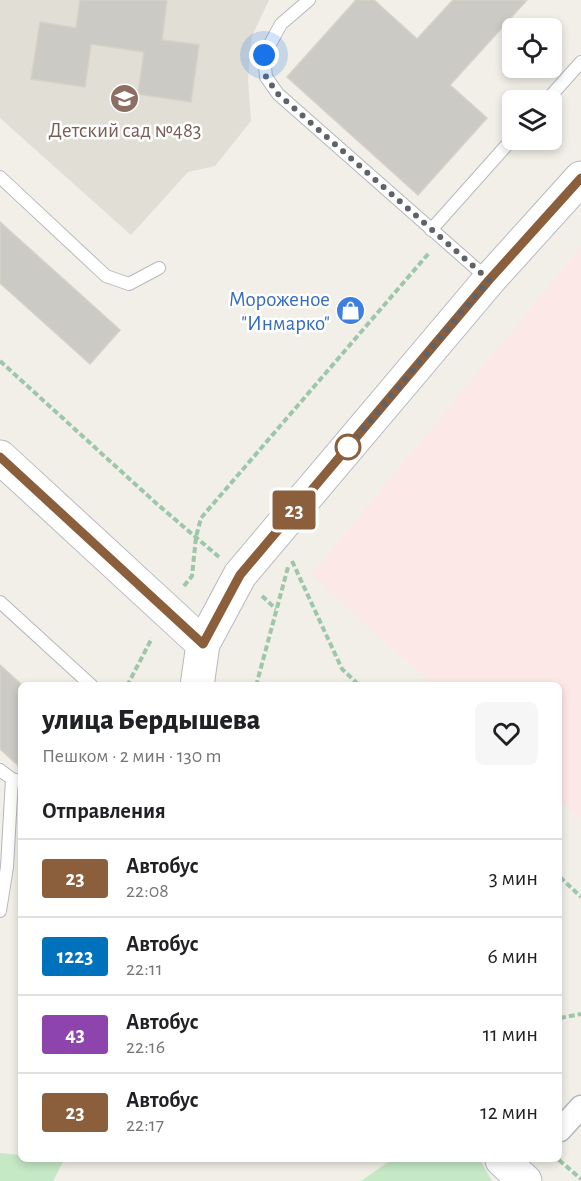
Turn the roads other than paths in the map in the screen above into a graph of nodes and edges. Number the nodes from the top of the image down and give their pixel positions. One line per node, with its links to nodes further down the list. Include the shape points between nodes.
1 (309, 0): 7 (lane, via 281,24 264,55 266,77 278,94)
2 (581, 62): 3 (lane)
3 (556, 90)
4 (502, 150): 7 (lane)
5 (0, 177): 8 (lane, via 106,276 129,284)
6 (581, 178): 9 (street)
7 (431, 230): 9 (lane)
8 (159, 268)
9 (489, 280): 12 (street, via 240,575)
10 (0, 457): 12 (street)
11 (0, 602): 13 (lane)
12 (203, 644): 14 (street)
13 (88, 682)
14 (198, 682)
15 (0, 770): 16 (lane)
16 (16, 780): 17 (lane)
17 (0, 911)
18 (581, 1107): 19 (street)
19 (562, 1128)

